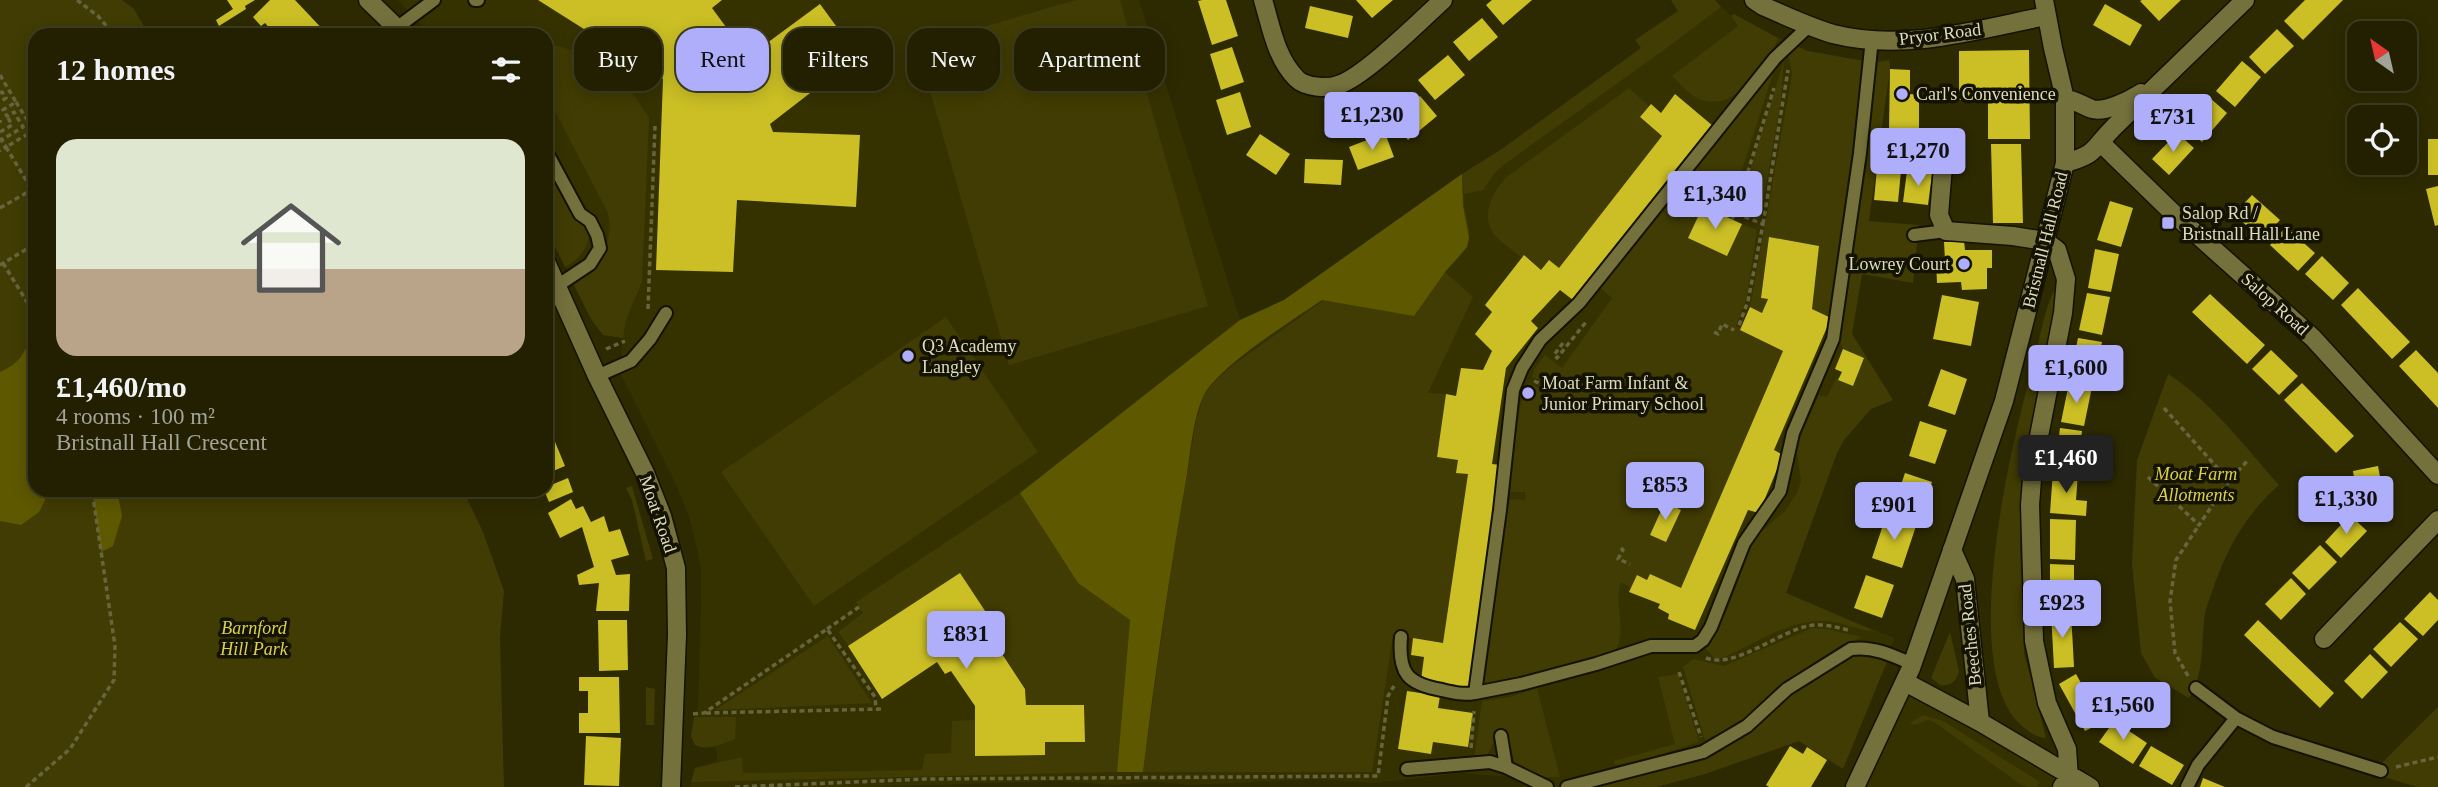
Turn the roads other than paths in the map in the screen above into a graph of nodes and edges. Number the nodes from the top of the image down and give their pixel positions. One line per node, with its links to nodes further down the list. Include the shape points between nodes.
1 (368, 0): 9 (street)
2 (434, 0): 10 (lane)
3 (1263, 0): 4 (street, via 1277,49 1298,80 1316,86 1338,86 1359,74)
4 (1443, 0)
5 (2245, 0): 12 (street)
6 (1762, 2): 8 (street, Pryor Road)
7 (2045, 8): 11 (street, Pryor Road, via 1917,40); 13 (street, Bristnall Hall Road)
8 (1809, 26): 11 (street, Pryor Road); 34 (lane, via 1785,47 1724,119 1579,303 1540,340 1522,368 1513,390)
9 (392, 28)
10 (402, 28)
11 (1872, 38): 34 (lane, via 1833,339 1793,433 1780,491 1744,543 1707,634 1695,646 1651,646)
12 (2170, 74): 14 (street, via 2125,103); 15 (street)
13 (2066, 99): 14 (street); 17 (street, Bristnall Hall Road)
14 (2092, 109): 15 (street, Salop Road, via 2105,124)
15 (2104, 139): 17 (street, via 2086,157); 26 (street, Salop Road, via 2173,213 2314,338)
16 (1893, 160): 19 (street, via 1943,166 1939,215)
17 (2065, 163): 21 (street, Bristnall Hall Road)
18 (553, 164): 23 (lane, via 580,214 590,221 600,248 590,264)
19 (1946, 231): 20 (lane); 21 (street)
20 (1914, 235)
21 (2045, 241): 28 (street, Bristnall Hall Road, via 2004,401); 41 (street, via 2057,250 2066,279 2033,467 2032,604 2040,676 2067,750)
22 (553, 277): 23 (street, Moat Road)
23 (557, 286): 25 (street, Moat Road)
24 (666, 313): 25 (lane, via 631,361)
25 (597, 376): 42 (street, Moat Road, via 645,473 676,568)
26 (2438, 474)
27 (2438, 520): 30 (street)
28 (1952, 550): 31 (street, Bristnall Hall Road); 36 (street, Beeches Road, via 1965,579)
29 (1401, 637): 34 (lane, via 1403,670 1414,683)
30 (2324, 639)
31 (1912, 664): 32 (street, Bristnall Hall Road); 44 (lane, via 1884,652 1851,649 1787,689 1747,726 1706,751)
32 (1905, 682): 36 (street, Beeches Road); 45 (street, Bristnall Hall Road)
33 (2196, 688): 35 (lane)
34 (1474, 699)
35 (2236, 718): 40 (lane, via 2273,737); 47 (lane, via 2198,765)
36 (1980, 722): 41 (street, Beeches Road)
37 (1501, 736): 38 (lane)
38 (1506, 767): 39 (lane, via 1490,762); 43 (lane)
39 (1407, 769)
40 (2381, 771)
41 (2066, 782): 46 (street, Beeches Road)
42 (671, 787)
43 (1547, 787)
44 (1567, 787)
45 (1855, 787)
46 (2090, 787)
47 (2187, 787)

